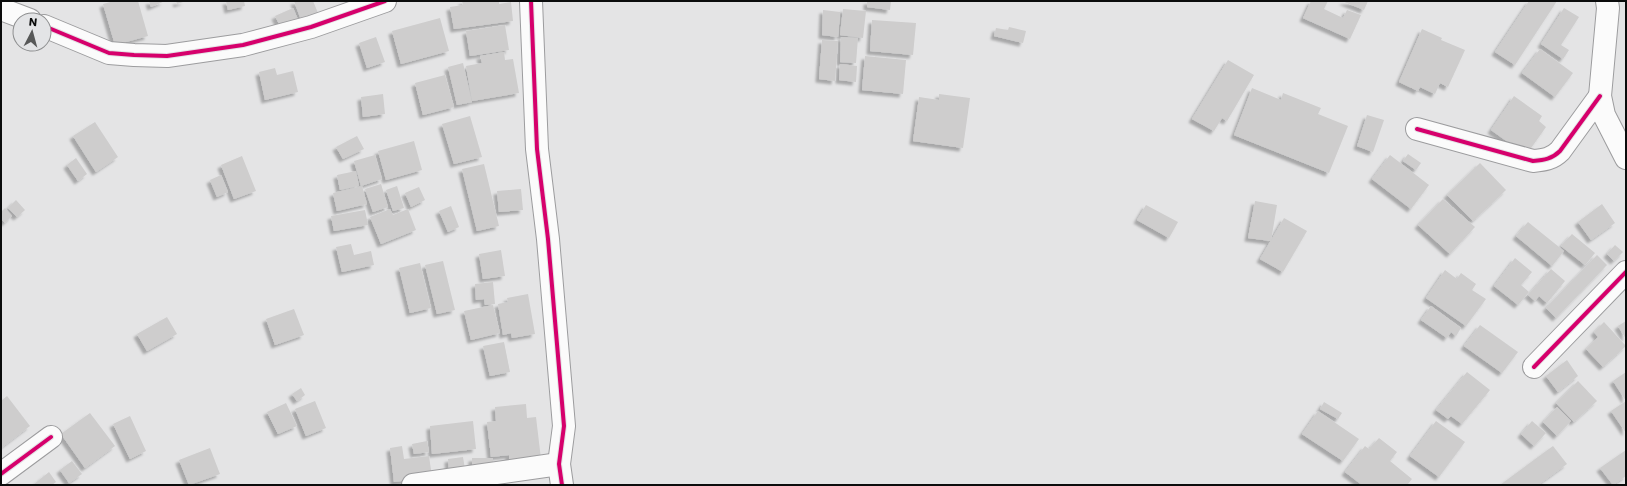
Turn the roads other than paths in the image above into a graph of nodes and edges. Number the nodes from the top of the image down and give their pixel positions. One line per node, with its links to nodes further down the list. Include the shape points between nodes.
1 (385, 1): 6 (street, via 311,27 243,45 166,56 109,53)
2 (531, 1): 14 (street, via 537,148 548,239 564,426)
3 (1607, 1): 7 (street)
4 (1, 9): 5 (street)
5 (12, 13)
6 (52, 29)
7 (1600, 96): 8 (street, via 1560,151 1547,159 1533,161); 9 (street, via 1604,115)
8 (1417, 129)
9 (1626, 158)
10 (1626, 272): 11 (street)
11 (1534, 368)
12 (51, 437): 13 (street)
13 (1, 474)
14 (561, 475): 15 (street)
15 (413, 485)

